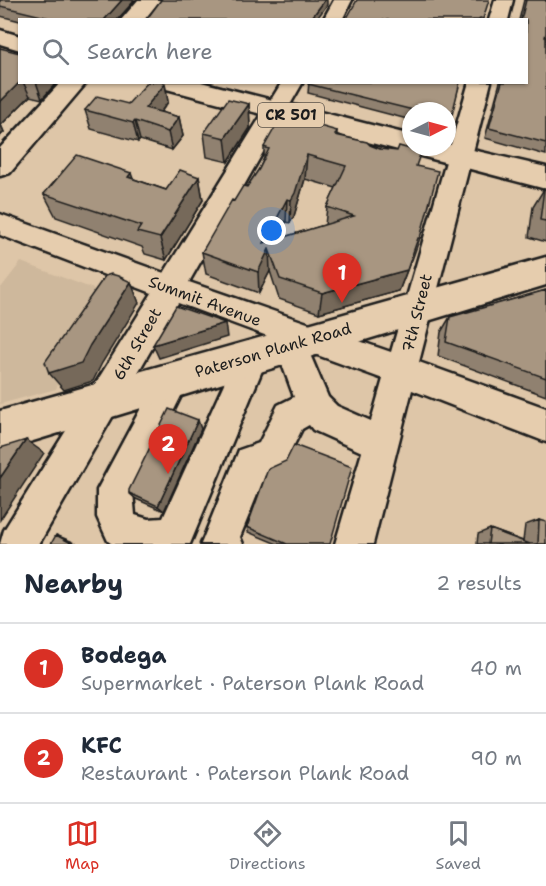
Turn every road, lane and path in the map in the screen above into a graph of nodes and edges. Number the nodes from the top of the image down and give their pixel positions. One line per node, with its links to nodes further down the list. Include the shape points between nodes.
1 (149, 0): 4 (main road)
2 (344, 0): 5 (street)
3 (504, 0): 6 (street)
4 (134, 18)
5 (333, 18)
6 (499, 18)
7 (0, 38): 8 (main road)
8 (18, 42)
9 (73, 84): 17 (main road)
10 (175, 84): 13 (main road, CR 501)
11 (292, 84): 13 (street, 6th Street)
12 (479, 84): 16 (street, 7th Street)
13 (276, 111): 14 (main road, CR 501); 21 (street, 6th Street)
14 (402, 143)
15 (455, 156): 16 (main road)
16 (459, 157): 18 (main road); 22 (street, 7th Street)
17 (0, 166)
18 (546, 178)
19 (4, 231): 21 (street, Summit Avenue)
20 (546, 271): 22 (main road, Paterson Plank Road)
21 (170, 288): 23 (street, Summit Avenue); 27 (street, 6th Street)
22 (417, 309): 23 (main road, Paterson Plank Road); 25 (street, 7th Street)
23 (301, 342): 24 (main road, Paterson Plank Road); 25 (street, Summit Avenue); 28 (street)
24 (252, 356): 26 (main road, Paterson Plank Road); 26 (street, via 176,531 161,539 131,534 121,528 116,517 115,490)
25 (403, 370): 29 (street, Summit Avenue); 31 (street, 7th Street)
26 (174, 378): 27 (main road, Paterson Plank Road)
27 (102, 402): 30 (main road, Paterson Plank Road); 32 (street, 6th Street)
28 (314, 405): 31 (street, via 325,418); 33 (street, via 290,417 271,455 252,463 219,542)
29 (546, 425)
30 (0, 431)
31 (382, 443): 34 (street, 7th Street)
32 (18, 544)
33 (224, 544)
34 (354, 544)

